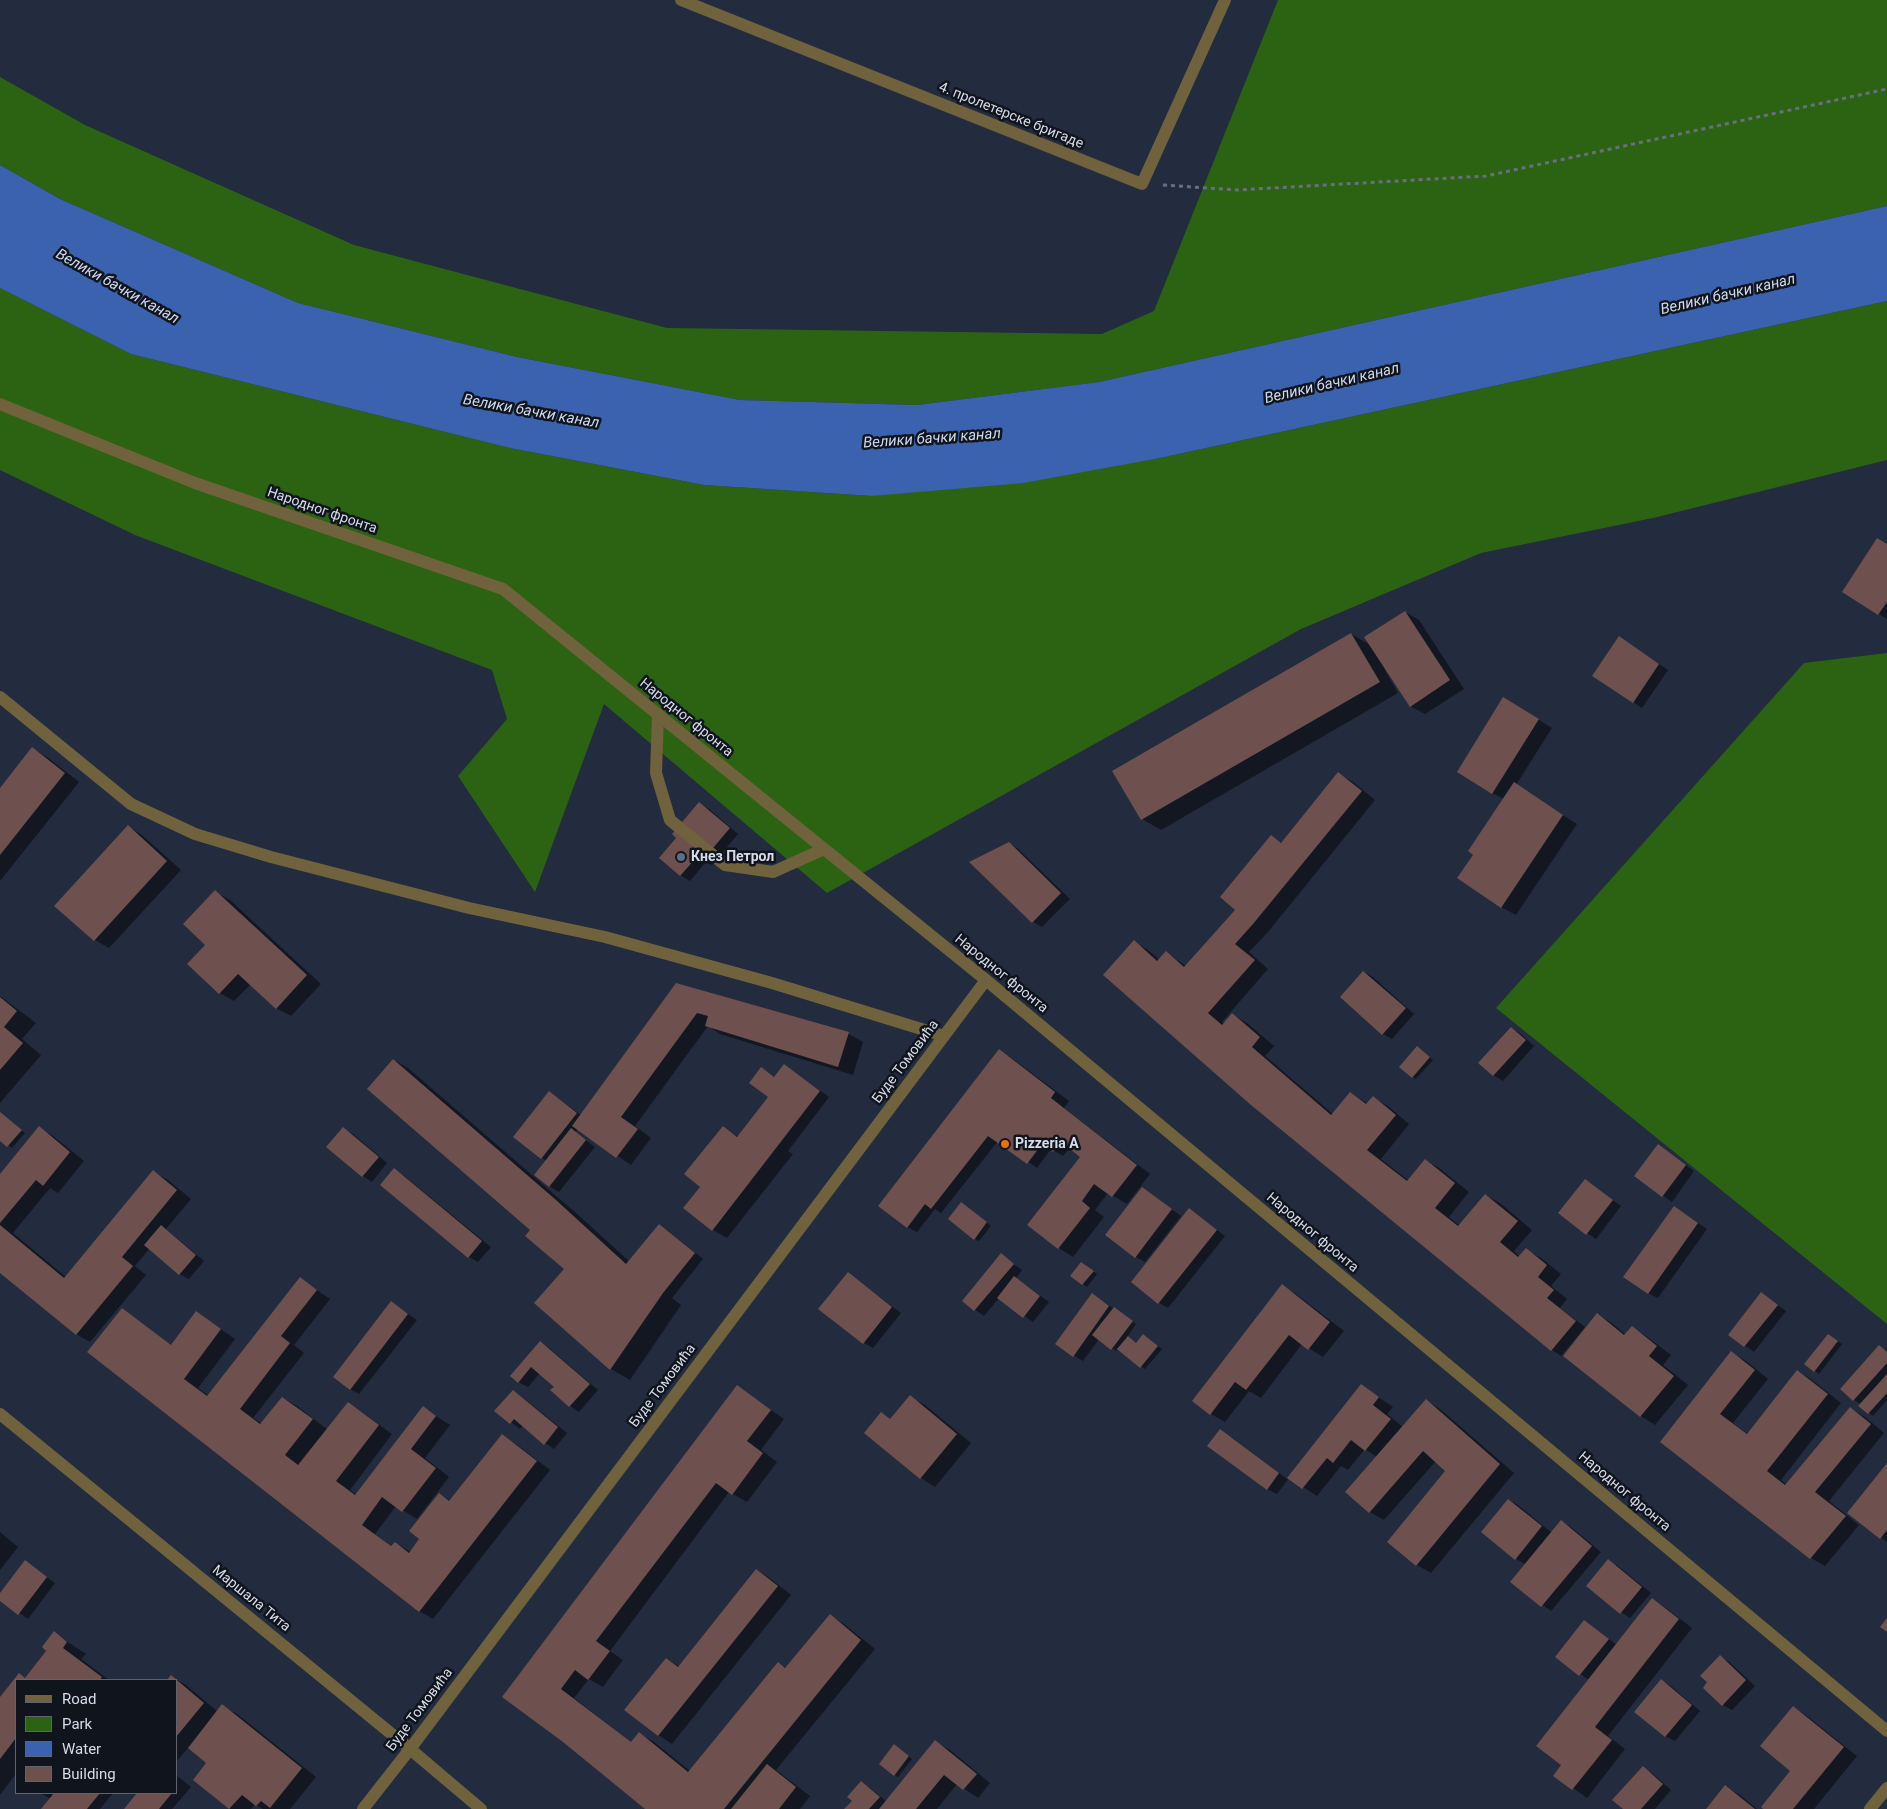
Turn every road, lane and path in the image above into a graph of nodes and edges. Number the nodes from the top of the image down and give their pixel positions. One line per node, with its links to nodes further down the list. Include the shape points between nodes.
1 (681, 0): 4 (street, 4. пролетерске бригаде)
2 (1225, 0): 4 (street)
3 (1887, 89): 4 (path, via 1486,176 1237,190)
4 (1142, 184)
5 (0, 404): 7 (street, Народног фронта, via 195,483 503,589)
6 (0, 697): 10 (street, via 131,804 195,834 468,908 605,937 772,983)
7 (658, 714): 8 (street, Народног фронта); 8 (street, via 656,773 670,820 724,865 773,872)
8 (824, 849): 9 (street, Народног фронта)
9 (986, 980): 10 (street, Буде Томовића); 12 (street, Народног фронта)
10 (944, 1036): 13 (street, Буде Томовића)
11 (0, 1414): 13 (street, Маршала Тита)
12 (1887, 1731)
13 (410, 1749): 15 (street, Буде Томовића); 16 (street, Маршала Тита)
14 (1887, 1788): 17 (street)
15 (362, 1809)
16 (481, 1809)
17 (1870, 1809)

